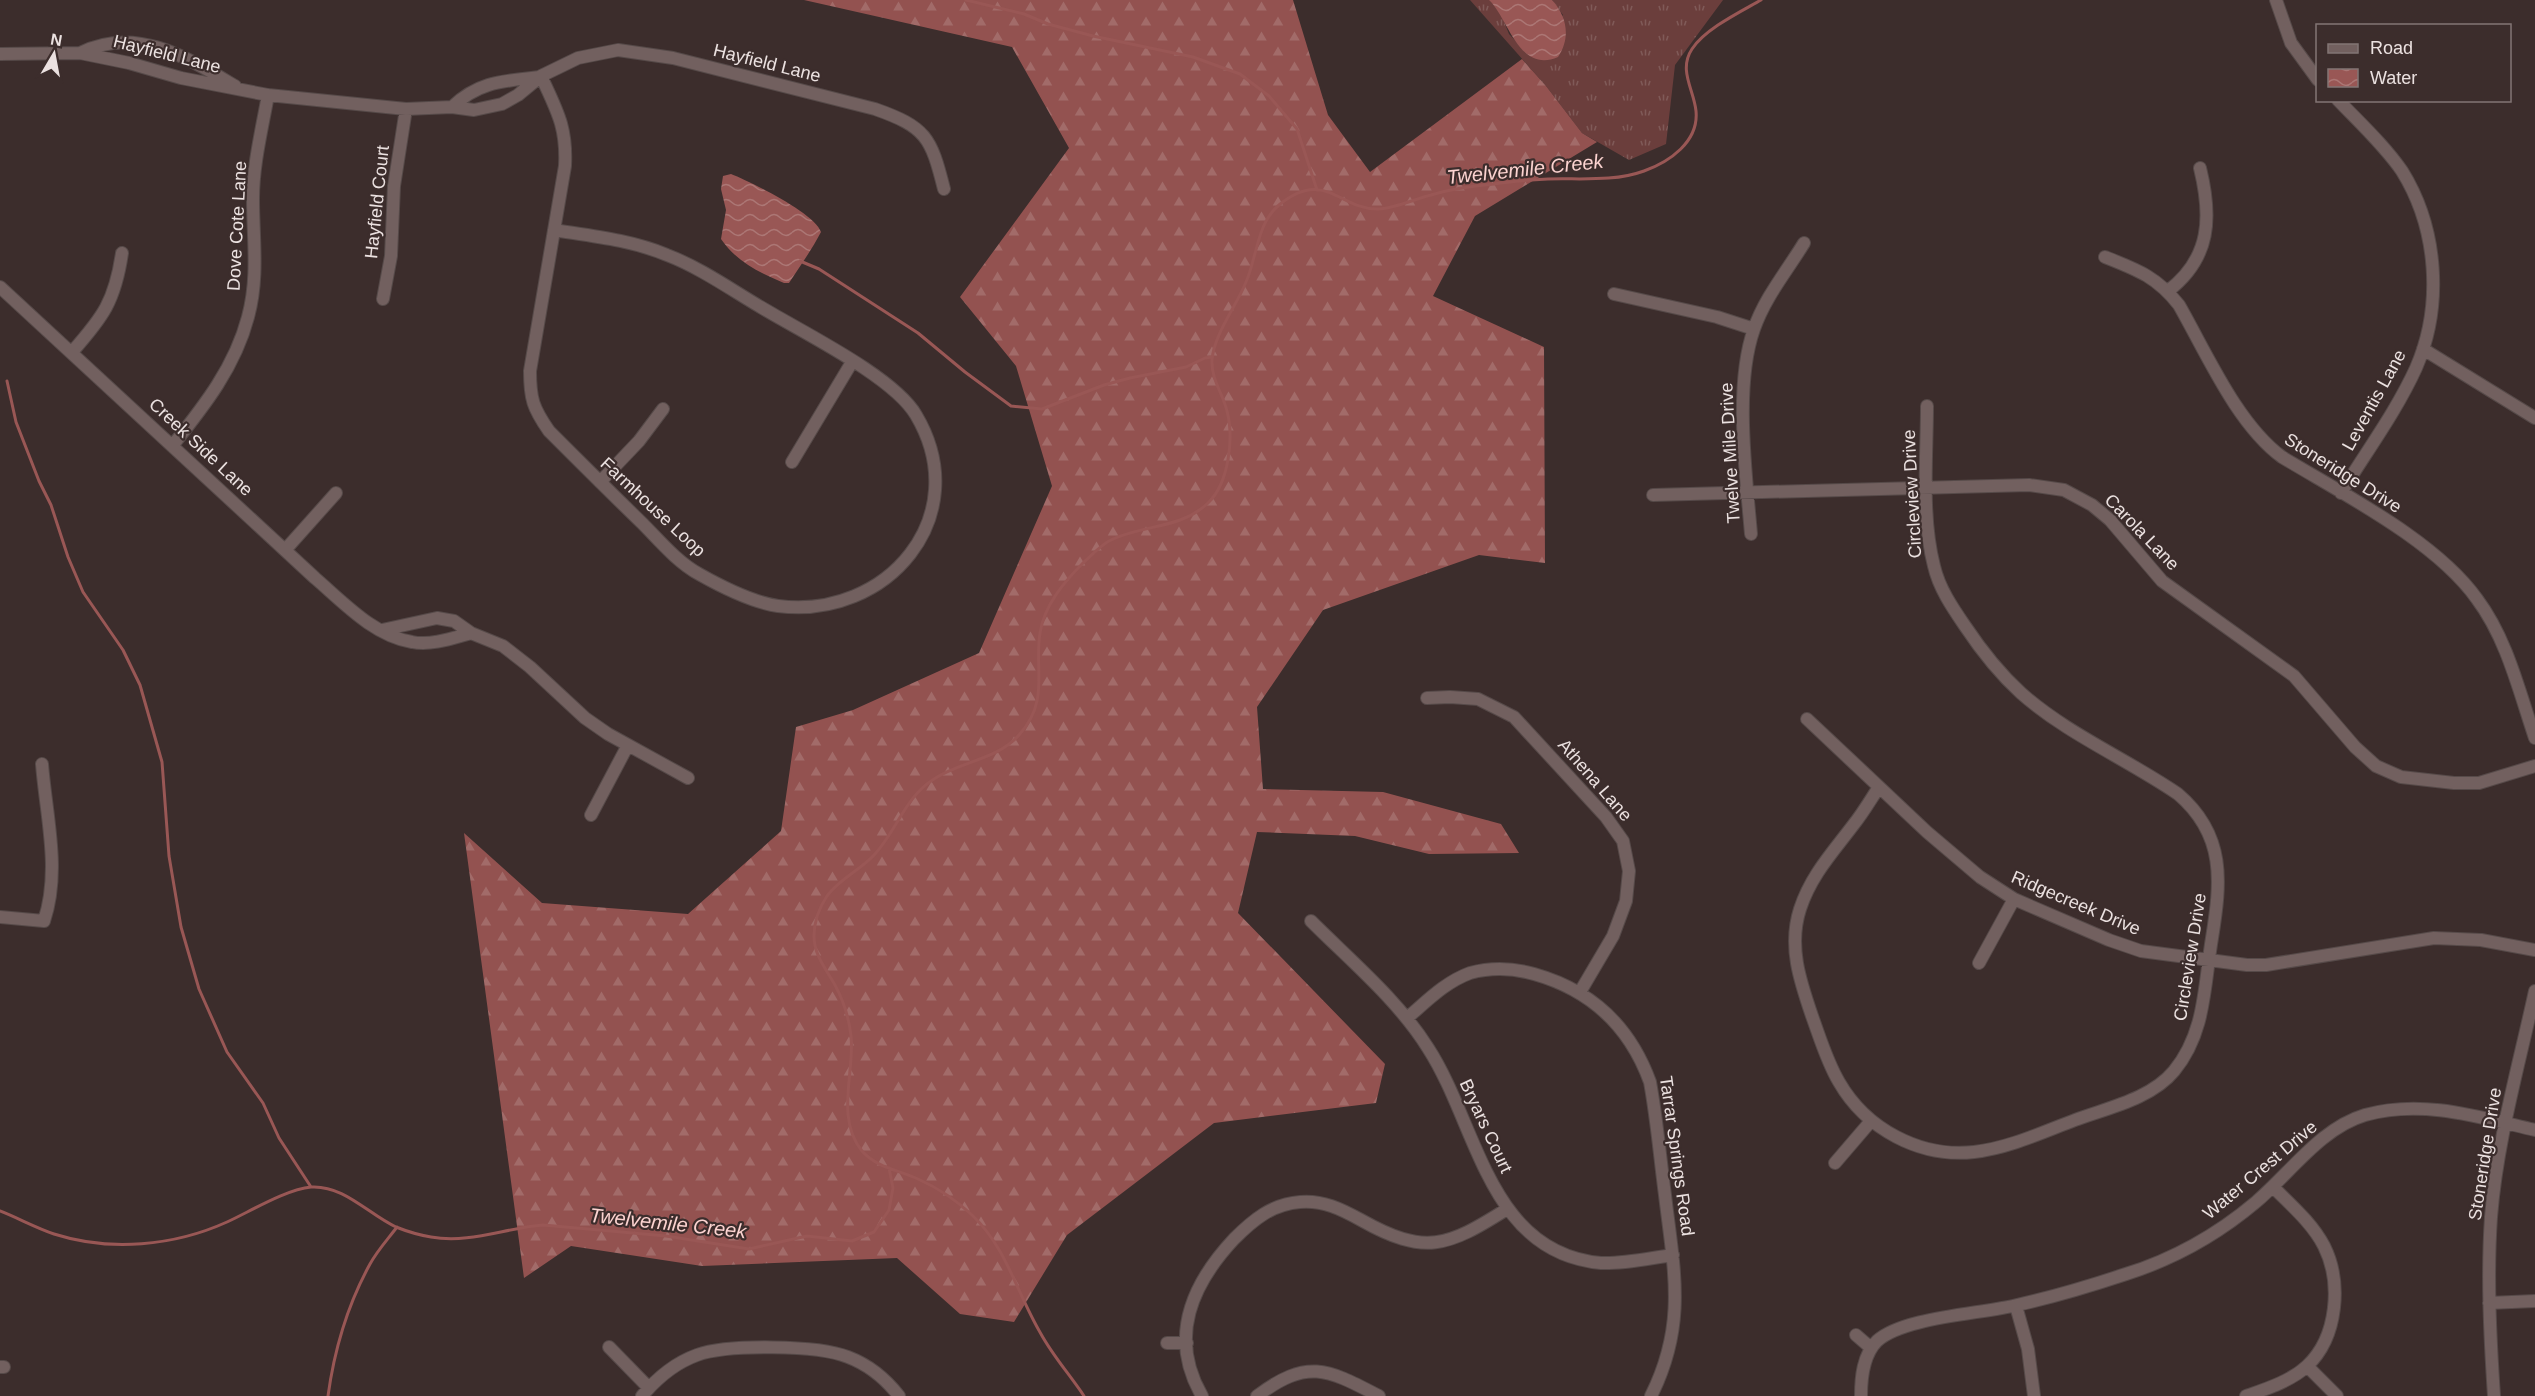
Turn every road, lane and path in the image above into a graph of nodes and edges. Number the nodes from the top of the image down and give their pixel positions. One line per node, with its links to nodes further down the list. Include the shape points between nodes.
1 (2276, 0): 5 (street, via 2291,43)
2 (80, 53): 3 (street, Hayfield Lane); 6 (street, Hayfield Lane); 6 (street, Hayfield Lane, via 98,44 130,42 158,46)
3 (0, 54)
4 (541, 76): 9 (street, Hayfield Lane, via 495,82 467,92); 9 (street, Hayfield Lane, via 502,104 474,110); 12 (street, Hayfield Lane, via 578,58 618,50 673,58 875,109 917,127 935,155); 13 (street, Farmhouse Loop, via 566,139 566,166)
5 (2316, 77)
6 (245, 91): 7 (street, Hayfield Lane)
7 (268, 95): 10 (street, Hayfield Lane); 28 (street, Dove Cote Lane, via 254,177 256,272 248,317 221,381)
8 (2340, 102): 22 (street, Leventis Lane, via 2389,154 2420,207 2429,239 2433,281 2430,321)
9 (452, 107): 10 (street, Hayfield Lane)
10 (406, 109): 20 (street, Hayfield Court)
11 (2200, 168): 18 (street, via 2207,201 2206,232 2190,269)
12 (944, 189)
13 (554, 230): 24 (street, Farmhouse Loop, via 631,243 669,255); 30 (street, Farmhouse Loop, via 530,371 530,394 534,409 549,431)
14 (1804, 243): 21 (street, Twelve Mile Drive, via 1773,290)
15 (122, 253): 23 (street, via 110,303)
16 (2105, 257): 18 (street, Stoneridge Drive, via 2143,272)
17 (0, 287): 23 (street, Creek Side Lane)
18 (2168, 291): 34 (street, Stoneridge Drive, via 2256,434 2282,457)
19 (1614, 294): 21 (street)
20 (383, 298)
21 (1754, 329): 32 (street, Twelve Mile Drive, via 1743,394)
22 (2422, 349): 27 (street); 34 (street, Leventis Lane, via 2400,398)
23 (72, 352): 28 (street, Creek Side Lane)
24 (852, 362): 29 (street); 30 (street, Farmhouse Loop, via 901,396 915,414 926,434 935,469 931,516 917,546 887,579 856,596 834,603 777,606 715,582 670,551)
25 (1927, 406): 31 (street, Circleview Drive)
26 (663, 409): 30 (street)
27 (2535, 418)
28 (173, 445): 37 (street, Creek Side Lane)
29 (792, 462)
30 (600, 482)
31 (1927, 487): 32 (street, Carola Lane); 45 (street, Carola Lane, via 2028,485 2055,488 2083,498 2110,520 2162,581 2294,676 2376,766 2401,777 2454,783 2480,783); 53 (street, Circleview Drive, via 1930,547 1941,586 1979,647 2038,707 2178,794 2199,816 2212,844 2219,886)
32 (1748, 492): 35 (street, Carola Lane); 36 (street, Twelve Mile Drive)
33 (336, 493): 37 (street)
34 (2341, 493): 42 (street, Stoneridge Drive, via 2443,561 2478,600 2503,646)
35 (1653, 495)
36 (1751, 534)
37 (286, 549): 38 (street, Creek Side Lane, via 360,617)
38 (382, 630): 39 (street, Creek Side Lane, via 414,643 449,640); 39 (street, via 437,618 454,621)
39 (471, 633): 43 (street, via 503,646 585,718)
40 (1427, 698): 56 (street, Athena Lane, via 1468,697 1514,717 1606,817 1623,841 1629,871 1626,901 1613,936)
41 (1807, 719): 47 (street, Ridgecreek Drive)
42 (2535, 738)
43 (628, 745): 46 (street); 48 (street)
44 (42, 764): 50 (street, via 52,863 44,921)
45 (2535, 766)
46 (688, 778)
47 (1879, 787): 49 (street, Ridgecreek Drive, via 1962,862); 58 (street, Circleview Drive, via 1815,875 1800,910 1796,938 1798,975 1834,1073)
48 (591, 815)
49 (2014, 899): 53 (street, Ridgecreek Drive, via 2141,951); 54 (street)
50 (0, 917)
51 (1311, 921): 57 (street, Bryars Court)
52 (2535, 950): 53 (street, Ridgecreek Drive, via 2481,940 2434,938 2266,965)
53 (2208, 960): 58 (street, Circleview Drive, via 2202,1011 2194,1038 2168,1077 2128,1101 1976,1152 1957,1153 1920,1146)
54 (1979, 963)
55 (2535, 991): 59 (street, Stoneridge Drive)
56 (1580, 992): 57 (street, Tarrar Springs Road, via 1522,971 1491,969 1451,982); 64 (street, Tarrar Springs Road, via 1627,1036 1650,1082)
57 (1407, 1018): 63 (street, Bryars Court, via 1440,1068)
58 (1870, 1121): 61 (street)
59 (2506, 1124): 60 (street, Water Crest Drive); 62 (street, Water Crest Drive, via 2430,1108 2382,1111 2354,1120 2323,1139); 66 (street, Stoneridge Drive, via 2492,1208)
60 (2535, 1130)
61 (1835, 1162)
62 (2273, 1187): 67 (street, Water Crest Drive, via 2218,1231 2162,1261); 73 (street, via 2318,1236 2333,1273 2331,1324)
63 (1507, 1209): 64 (street, Bryars Court, via 1538,1241 1565,1255 1623,1262); 70 (street, via 1464,1235 1425,1243 1396,1238 1328,1204 1298,1202 1270,1210 1246,1227 1204,1276 1189,1313)
64 (1673, 1255): 79 (street, Tarrar Springs Road, via 1675,1320 1666,1359)
65 (2535, 1301): 66 (street)
66 (2489, 1303): 84 (street, Stoneridge Drive)
67 (2016, 1306): 72 (street, Water Crest Drive, via 1920,1323 1887,1334); 81 (street, via 2028,1349)
68 (1856, 1335): 72 (street)
69 (1167, 1343): 70 (street)
70 (1187, 1343): 76 (street)
71 (609, 1347): 74 (street)
72 (1871, 1348): 80 (street, via 1863,1371)
73 (2307, 1366): 82 (street, via 2285,1381); 83 (street)
74 (646, 1392): 75 (street, via 673,1368 708,1352 784,1348 846,1356 880,1376)
75 (899, 1396)
76 (1202, 1396)
77 (1257, 1396): 78 (street, via 1281,1379 1309,1371 1338,1375)
78 (1379, 1396)
79 (1651, 1396)
80 (1861, 1396)
81 (2034, 1396)
82 (2246, 1396)
83 (2337, 1396)
84 (2494, 1396)

